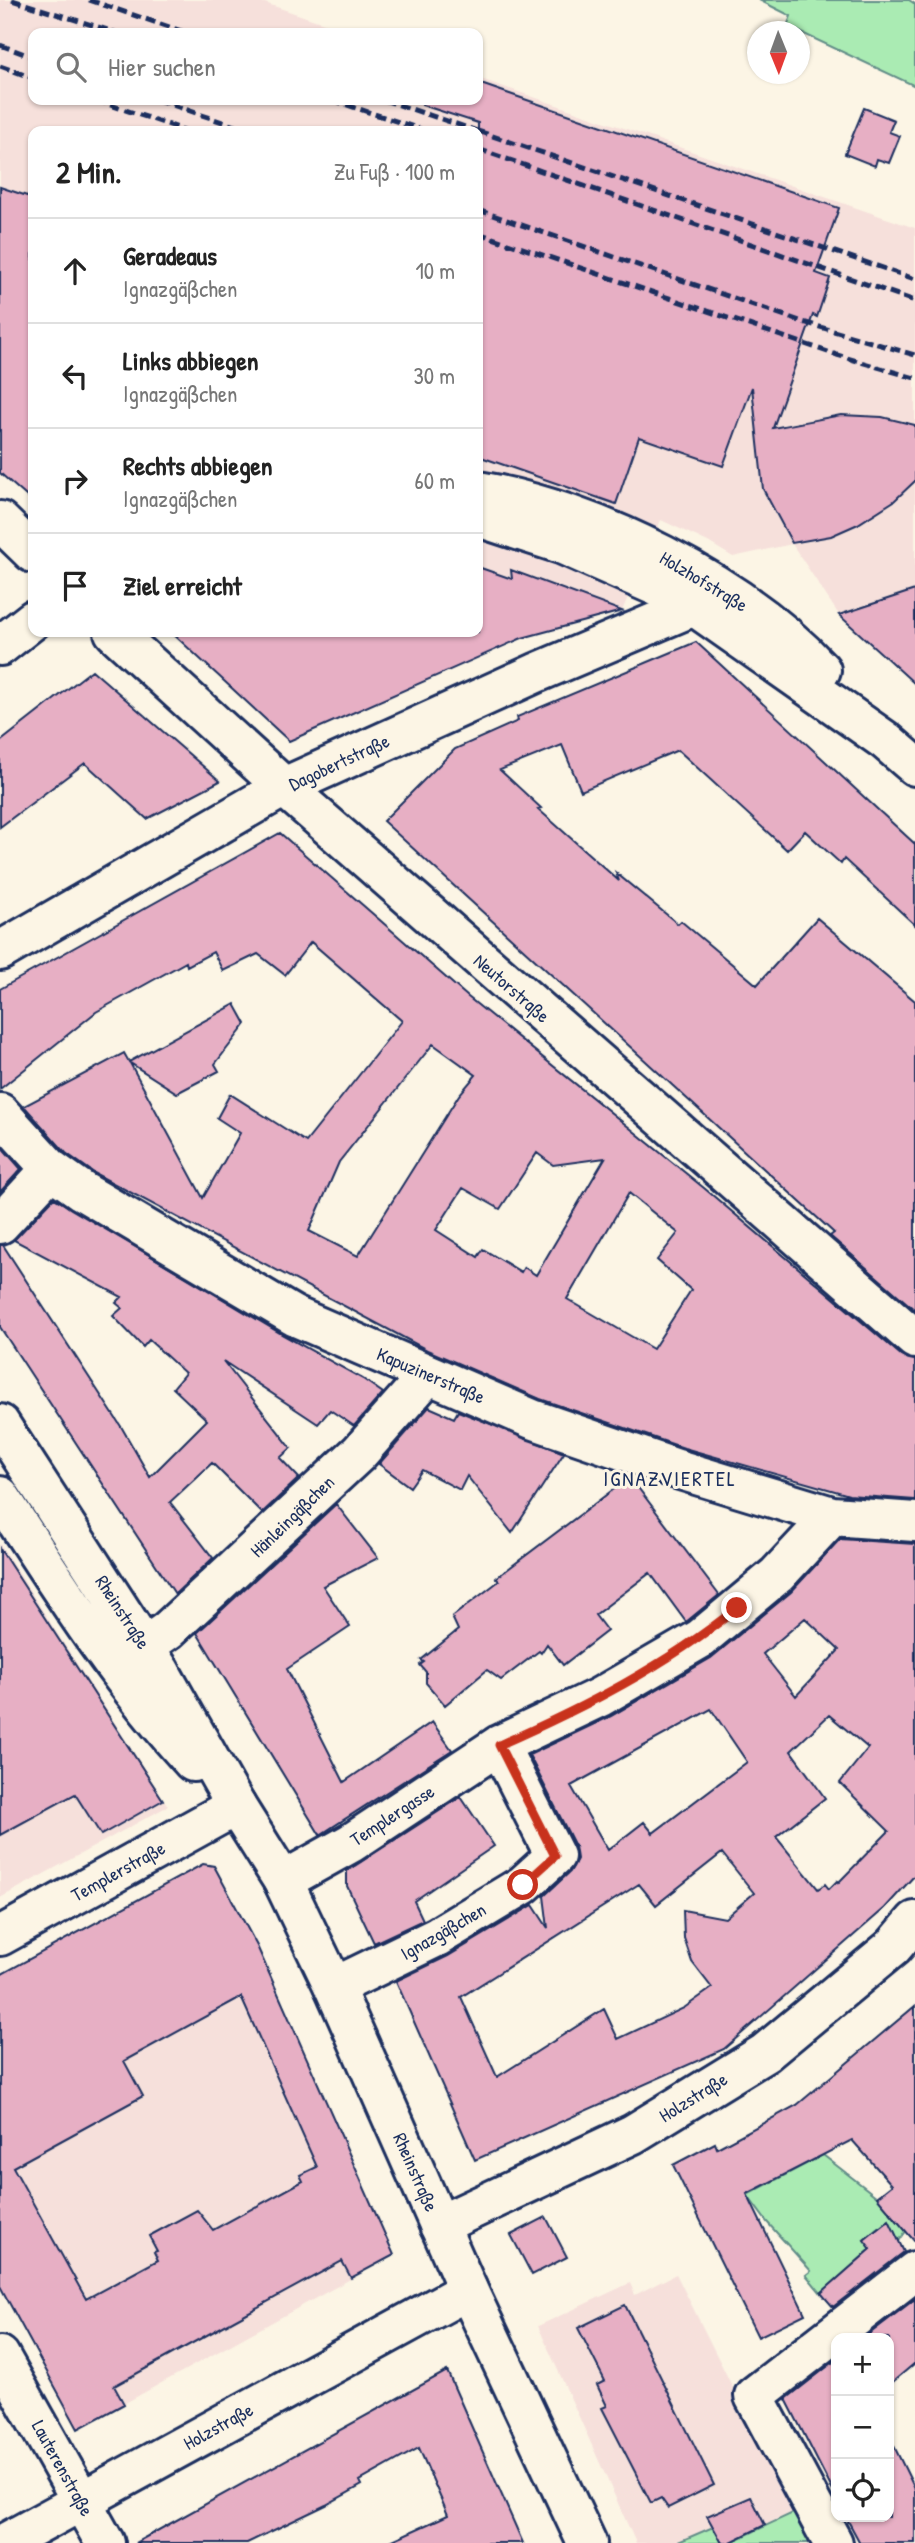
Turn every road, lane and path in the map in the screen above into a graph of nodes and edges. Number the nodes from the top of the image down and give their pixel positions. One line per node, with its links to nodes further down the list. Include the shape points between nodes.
1 (483, 492): 5 (street, Holzhofstraße, via 610,532 687,566)
2 (483, 519): 5 (street, Holzhofstraße)
3 (0, 521): 4 (street)
4 (28, 548)
5 (712, 599): 9 (street, Holzhofstraße); 10 (street, Dagobertstraße)
6 (28, 624): 8 (street)
7 (119, 637): 10 (street, Neutorstraße)
8 (0, 646)
9 (915, 766)
10 (284, 787): 11 (street, Dagobertstraße); 15 (street, Neutorstraße)
11 (0, 951)
12 (0, 1113): 13 (street, Kapuzinerstraße)
13 (51, 1169): 14 (street); 16 (street, Kapuzinerstraße, via 294,1316)
14 (0, 1224)
15 (915, 1339)
16 (428, 1375): 19 (street, Kapuzinerstraße, via 532,1419); 21 (street, Hänleingäßchen, via 359,1453)
17 (2, 1428): 21 (street, Rheinstraße)
18 (0, 1496): 23 (street, Rheinstraße, via 145,1707)
19 (832, 1516): 20 (street, Kapuzinerstraße); 22 (street, via 777,1575 700,1639 600,1697)
20 (915, 1522)
21 (145, 1647): 23 (street, Rheinstraße)
22 (499, 1745): 24 (street, Templergasse, via 351,1843); 27 (street, Ignazgäßchen, via 555,1856 523,1885 437,1937)
23 (236, 1806): 24 (street, Rheinstraße); 26 (street, Templerstraße)
24 (283, 1881): 27 (street, Rheinstraße)
25 (915, 1921): 28 (street, Holzstraße, via 892,1947 765,2053 633,2134)
26 (0, 1936)
27 (334, 1987): 28 (street, Rheinstraße)
28 (439, 2225): 30 (street, Rheinstraße)
29 (915, 2271): 36 (street, via 754,2396)
30 (468, 2290): 32 (street, Holzstraße); 35 (street, Rheinstraße)
31 (0, 2356): 32 (street, Lauterenstraße)
32 (82, 2502): 33 (street, Holzstraße); 34 (street, Lauterenstraße)
33 (5, 2543)
34 (105, 2543)
35 (587, 2543)
36 (832, 2543)

